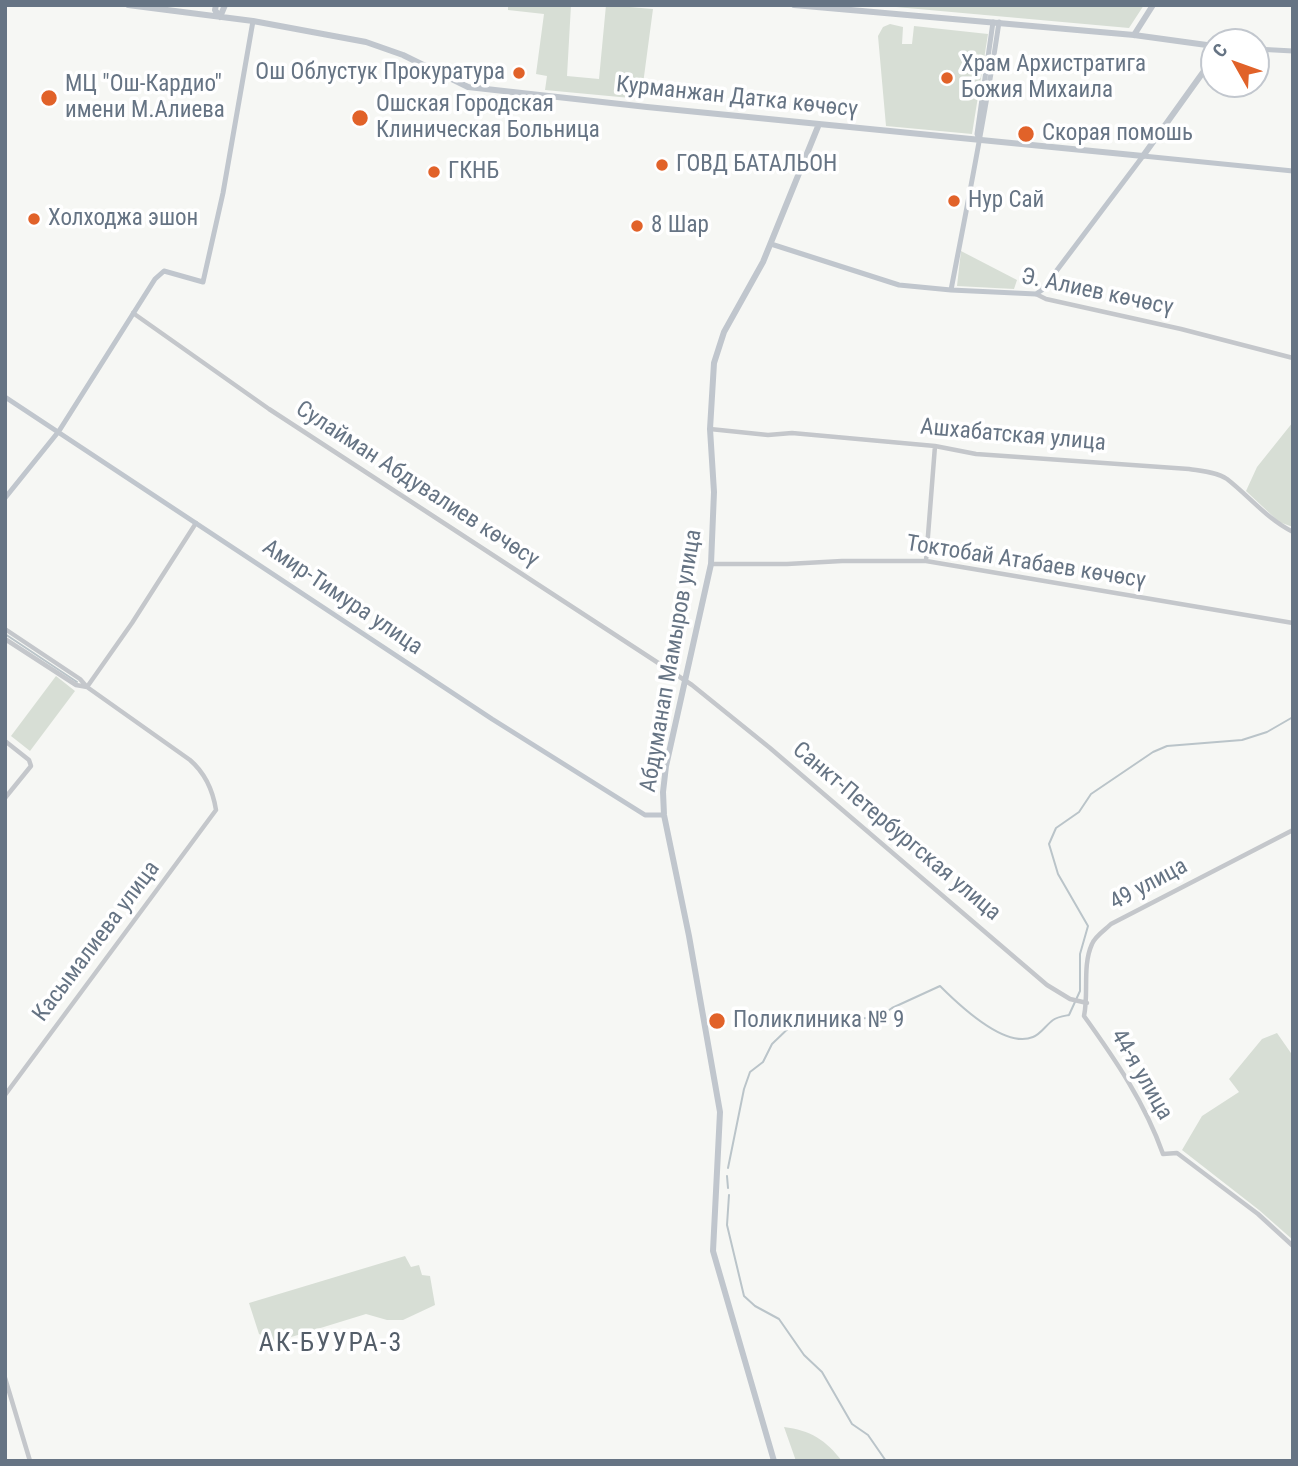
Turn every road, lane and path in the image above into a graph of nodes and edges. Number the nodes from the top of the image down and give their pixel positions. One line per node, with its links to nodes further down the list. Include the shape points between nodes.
1 (128, 5): 6 (main road, Курманжан Датка көчөсү)
2 (216, 5): 6 (main road)
3 (225, 5): 6 (main road)
4 (794, 5): 8 (main road)
5 (1153, 5): 9 (main road)
6 (220, 17): 7 (main road, Курманжан Датка көчөсү)
7 (253, 21): 14 (main road, Курманжан Датка көчөсү, via 366,41 468,87); 21 (main road, via 203,282 163,271)
8 (996, 22): 9 (main road); 15 (main road)
9 (1134, 35): 10 (main road)
10 (1200, 44)
11 (1270, 49): 12 (main road)
12 (1293, 51)
13 (1200, 77): 16 (main road)
14 (819, 124): 15 (main road, Курманжан Датка көчөсү); 18 (main road, Абдуманап Мамыров улица)
15 (979, 140): 16 (main road, Курманжан Датка көчөсү); 19 (main road)
16 (1143, 156): 17 (main road); 20 (main road)
17 (1293, 171)
18 (771, 244): 19 (main road, Э. Алиев көчөсү, via 899,285); 24 (main road, Абдуманап Мамыров улица, via 718,346)
19 (951, 290): 20 (main road, Э. Алиев көчөсү)
20 (1036, 294): 22 (street, Э. Алиев көчөсү)
21 (133, 313): 25 (main road); 35 (street, Сулайман Абдувалиев көчөсү, via 269,409)
22 (1293, 358)
23 (5, 397): 25 (main road, Амир-Тимура улица)
24 (710, 429): 26 (street, Ашхабатская улица); 31 (main road, Абдуманап Мамыров улица, via 715,492)
25 (59, 431): 27 (main road); 28 (main road, Амир-Тимура улица)
26 (935, 446): 29 (street, Ашхабатская улица, via 976,454 1214,474 1226,478 1261,511); 30 (street)
27 (5, 498)
28 (196, 523): 36 (street); 39 (main road, Амир-Тимура улица, via 627,805 645,815)
29 (1293, 532)
30 (926, 561): 31 (street, Токтобай Атабаев көчөсү); 32 (street, Токтобай Атабаев көчөсү)
31 (711, 564): 35 (main road, Абдуманап Мамыров улица)
32 (1293, 623)
33 (5, 629): 36 (street)
34 (5, 639): 36 (street, via 76,685)
35 (684, 682): 39 (main road, Абдуманап Мамыров улица, via 663,779); 41 (street, Санкт-Петербургская улица, via 762,741 1047,985)
36 (87, 687): 43 (street, Касымалиева улица, via 201,770 216,810)
37 (5, 741): 38 (street, via 31,766)
38 (5, 798)
39 (664, 815): 47 (main road, Абдуманап Мамыров улица, via 720,1112 713,1251)
40 (1293, 830): 41 (street, 49 улица, via 1100,933 1092,943 1087,966)
41 (1087, 1003): 42 (street, 49 улица)
42 (1084, 1016): 44 (street, 44-я улица, via 1152,1122 1163,1154 1177,1153)
43 (5, 1095)
44 (1293, 1246)
45 (5, 1378): 46 (street)
46 (30, 1461)
47 (774, 1461)

